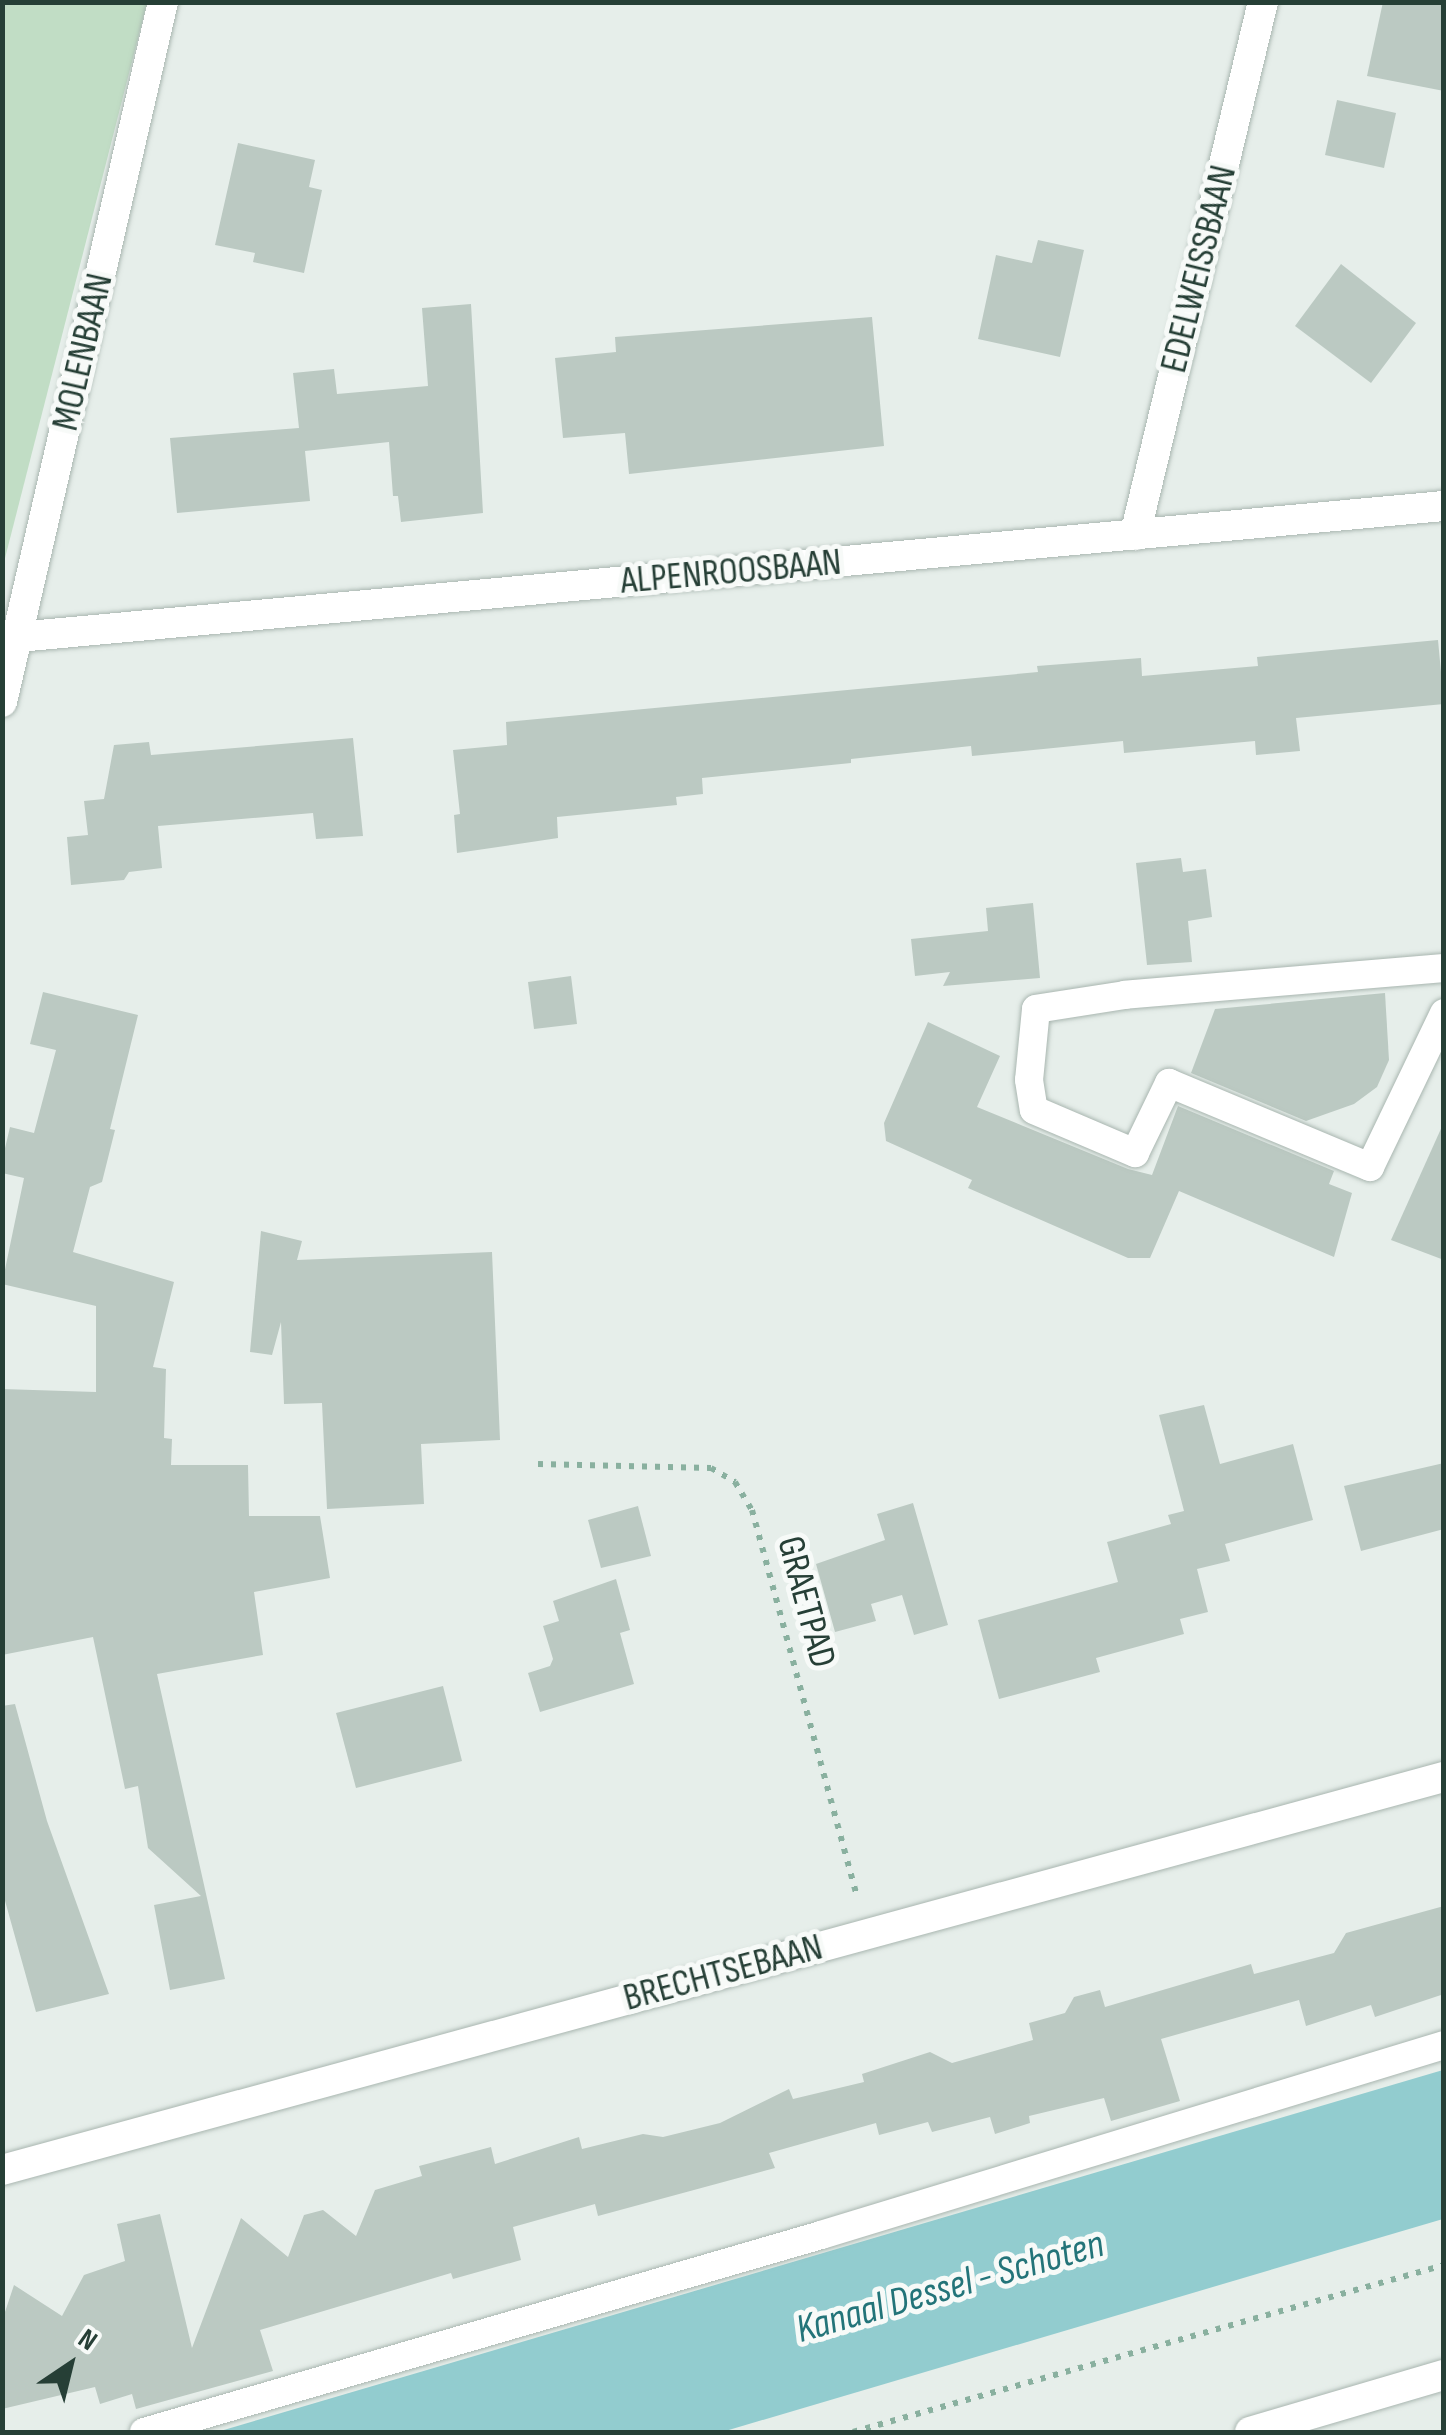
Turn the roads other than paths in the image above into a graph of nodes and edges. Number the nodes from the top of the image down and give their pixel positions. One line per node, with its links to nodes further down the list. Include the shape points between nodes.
1 (163, 2): 5 (street, MOLENBAAN)
2 (1263, 2): 4 (street, EDELWEISSBAAN)
3 (1444, 506): 4 (street, ALPENROOSBAAN)
4 (1135, 535): 5 (street, ALPENROOSBAAN)
5 (18, 637): 6 (street, MOLENBAAN)
6 (2, 702)
7 (1444, 968): 8 (lane, via 1125,995 1036,1009 1028,1080 1034,1110 1135,1153 1169,1083 1370,1167)
8 (1444, 1013)
9 (1444, 1777): 11 (street, BRECHTSEBAAN)
10 (1444, 2046): 13 (lane)
11 (2, 2170)
12 (1444, 2375): 14 (street)
13 (144, 2432)
14 (1250, 2432)

